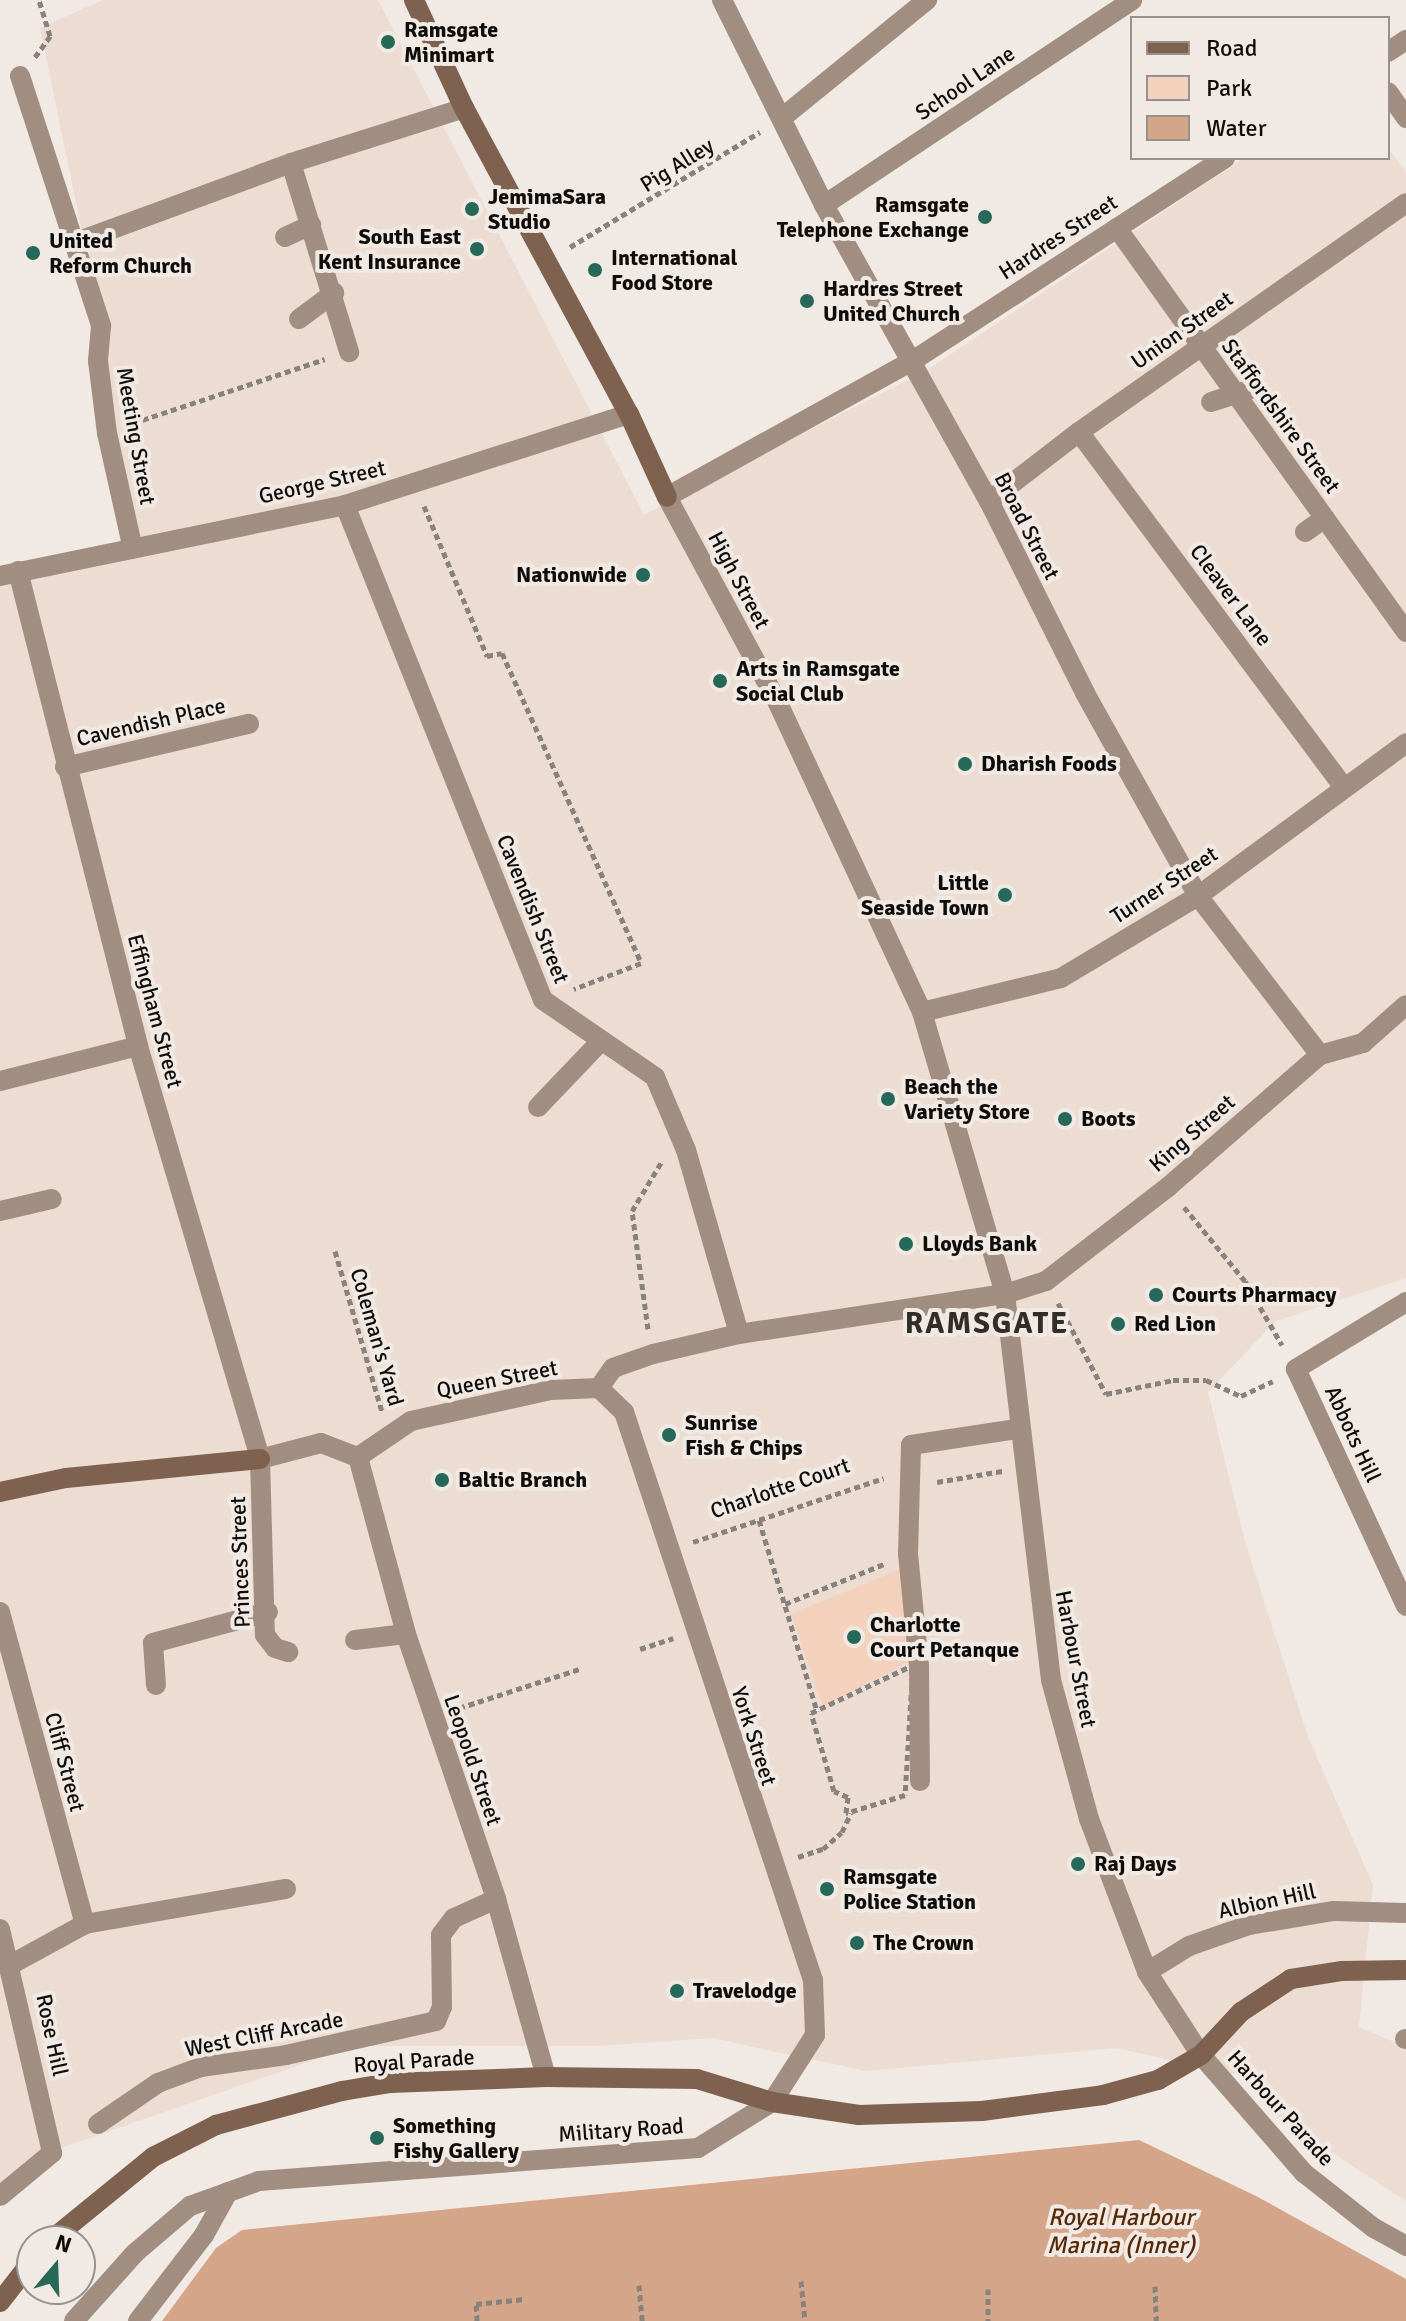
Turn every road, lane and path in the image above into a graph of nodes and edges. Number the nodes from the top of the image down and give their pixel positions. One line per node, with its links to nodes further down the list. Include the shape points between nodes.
1 (39, 0): 6 (path, via 50,36)
2 (414, 0): 8 (main road, High Street)
3 (722, 0): 9 (street, Broad Street)
4 (927, 0): 9 (street)
5 (1132, 0): 14 (street, School Lane)
6 (20, 76): 18 (street, Meeting Street)
7 (1390, 95): 10 (street)
8 (464, 108): 12 (street); 19 (main road, High Street)
9 (783, 117): 14 (street, Broad Street); 19 (path, Pig Alley, via 588,239)
10 (1406, 118)
11 (1222, 160): 16 (street, Hardres Street)
12 (291, 163): 15 (street); 18 (street)
13 (1406, 203): 22 (street, Union Street)
14 (824, 205): 24 (street, Broad Street)
15 (311, 225): 17 (street); 20 (street)
16 (1117, 228): 22 (street, Staffordshire Street); 24 (street, Hardres Street)
17 (285, 237)
18 (74, 243): 29 (street, Meeting Street, via 101,326 98,361)
19 (544, 259): 27 (main road, High Street)
20 (334, 293): 21 (street); 23 (street)
21 (299, 319)
22 (1200, 345): 25 (street, Staffordshire Street); 28 (street, Union Street)
23 (349, 352): 29 (path)
24 (912, 361): 31 (street, Hardres Street); 32 (street, Broad Street)
25 (1242, 394): 26 (street); 34 (street, Staffordshire Street)
26 (1211, 402)
27 (629, 414): 30 (street, George Street); 31 (main road, High Street)
28 (1079, 432): 32 (street, Union Street); 42 (street, Cleaver Lane)
29 (107, 433): 36 (street, Meeting Street)
30 (414, 484): 33 (street, George Street); 44 (path, via 487,656 502,653 641,963)
31 (667, 497): 46 (street, High Street, via 777,701)
32 (989, 501): 43 (street, Broad Street, via 1085,693)
33 (345, 505): 36 (street, George Street); 44 (street, Cavendish Street)
34 (1325, 518): 35 (street); 38 (street, Staffordshire Street)
35 (1305, 532)
36 (132, 545): 37 (street, George Street)
37 (9, 574): 41 (street, Effingham Street)
38 (1406, 632)
39 (249, 724): 41 (street, Cavendish Place)
40 (1406, 743): 42 (street, Turner Street)
41 (65, 767): 48 (street, Effingham Street)
42 (1344, 787): 43 (street, Turner Street)
43 (1198, 896): 46 (street, Turner Street, via 1061,978); 49 (street, Broad Street)
44 (543, 1000): 47 (street, Cavendish Street)
45 (1406, 1005): 49 (street, King Street, via 1363,1043)
46 (922, 1012): 58 (street, High Street)
47 (601, 1041): 51 (street); 52 (street, Cavendish Street, via 655,1077)
48 (138, 1046): 50 (street); 67 (street, Effingham Street)
49 (1320, 1055): 53 (street, King Street)
50 (0, 1081)
51 (538, 1107)
52 (682, 1142): 60 (street, Cavendish Street); 61 (path, via 632,1211)
53 (1168, 1187): 57 (street, King Street); 62 (path, via 1245,1281)
54 (52, 1199): 55 (street)
55 (0, 1211)
56 (335, 1251): 65 (path, Coleman's Yard)
57 (1046, 1281): 58 (street, King Street); 62 (path, via 1106,1394 1173,1380 1206,1380 1241,1396)
58 (1005, 1294): 60 (street); 64 (street, Harbour Street)
59 (1406, 1302): 62 (street)
60 (739, 1334): 61 (street)
61 (653, 1354): 63 (street, via 613,1368)
62 (1296, 1369): 75 (street, Abbots Hill)
63 (599, 1388): 65 (street, Queen Street, via 551,1390 411,1421); 72 (street, York Street, via 624,1412)
64 (1017, 1429): 68 (street, Harbour Street); 69 (street, via 911,1445)
65 (388, 1432): 66 (street, Queen Street)
66 (358, 1457): 67 (street, via 321,1443); 79 (street, Leopold Street)
67 (260, 1459): 70 (main road, via 66,1478); 77 (street, Princes Street)
68 (1027, 1467): 69 (path, Charlotte Court, via 925,1483); 97 (street, Harbour Street, via 1051,1680 1089,1819)
69 (909, 1479): 71 (path, Charlotte Court, via 889,1477); 73 (street)
70 (0, 1492)
71 (759, 1520): 72 (path, Charlotte Court); 74 (path)
72 (668, 1550): 78 (street, York Street)
73 (908, 1554): 74 (path); 87 (street, via 919,1666)
74 (785, 1604): 85 (path)
75 (1406, 1606)
76 (0, 1612): 93 (street, Cliff Street)
77 (268, 1612): 82 (street, Princes Street, via 265,1635 275,1648); 84 (street, via 153,1643)
78 (694, 1632): 81 (path); 89 (street, York Street)
79 (406, 1634): 80 (street); 86 (street, Leopold Street)
80 (355, 1640)
81 (640, 1649)
82 (288, 1652)
83 (580, 1669): 86 (path)
84 (156, 1685)
85 (817, 1711): 88 (path, via 811,1713 834,1791 848,1797 846,1813); 88 (path, via 913,1665 905,1795)
86 (432, 1717): 91 (street, Leopold Street)
87 (920, 1781)
88 (851, 1813): 89 (path, via 842,1832 823,1849)
89 (771, 1867): 100 (street, York Street, via 813,1980 815,2035)
90 (286, 1889): 93 (street)
91 (496, 1899): 99 (street, Leopold Street); 101 (street, West Cliff Arcade, via 454,1918 441,1935 442,2007 436,2021 201,2067 158,2083)
92 (1406, 1913): 97 (street, Albion Hill, via 1334,1911 1249,1925 1189,1946)
93 (85, 1924): 95 (street)
94 (0, 1929): 95 (street, Rose Hill)
95 (12, 1964): 103 (street, Rose Hill, via 52,2153)
96 (1406, 1970): 98 (main road, via 1291,1979 1241,2012)
97 (1147, 1972): 98 (street, Harbour Street)
98 (1201, 2055): 100 (main road, via 1158,2080 1103,2095 982,2111 859,2115); 105 (street, Harbour Parade, via 1304,2173)
99 (546, 2077): 100 (main road, Royal Parade, via 697,2079); 104 (main road, Royal Parade, via 390,2083 283,2103 229,2120 153,2157)
100 (772, 2102): 102 (street, Military Road, via 698,2148 259,2181)
101 (98, 2124)
102 (228, 2192): 113 (street, Military Road, via 179,2215 135,2253); 114 (street, via 204,2235)
103 (0, 2196)
104 (70, 2225)
105 (1406, 2246)
106 (801, 2281): 117 (path)
107 (16, 2282): 112 (main road)
108 (639, 2285): 116 (path)
109 (1155, 2286): 119 (path)
110 (988, 2289): 118 (path)
111 (524, 2299): 115 (path, via 476,2304)
112 (0, 2302)
113 (74, 2321)
114 (138, 2321)
115 (477, 2321)
116 (642, 2321)
117 (805, 2321)
118 (988, 2321)
119 (1156, 2321)

